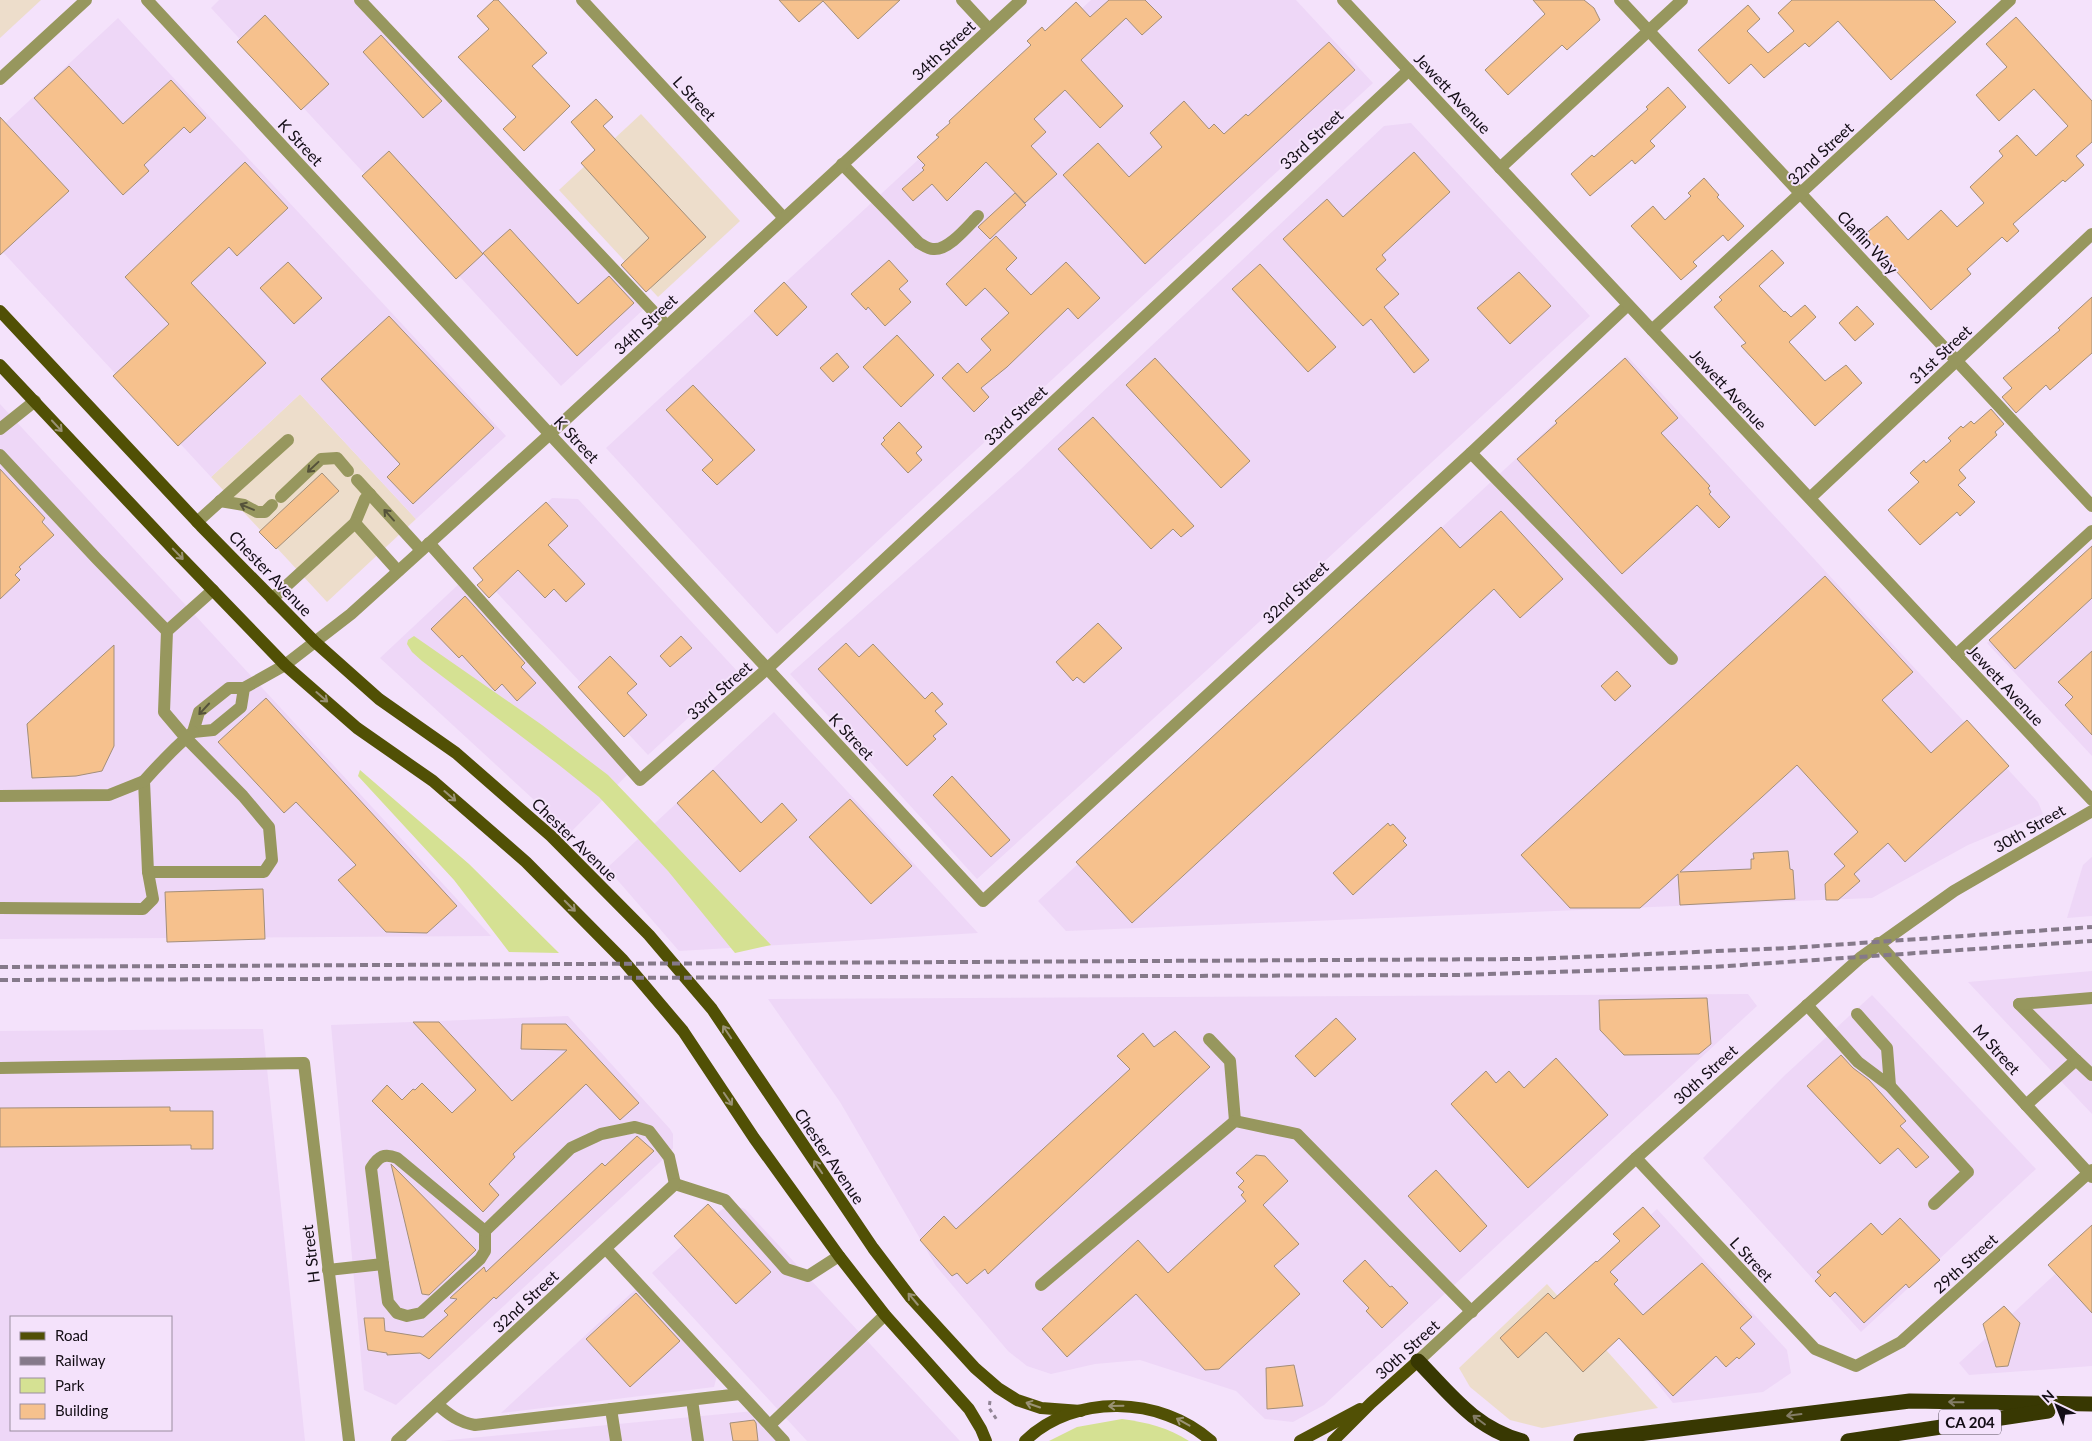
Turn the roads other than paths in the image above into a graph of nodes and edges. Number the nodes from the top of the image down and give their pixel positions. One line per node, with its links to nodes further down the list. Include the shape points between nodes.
1 (86, 0): 14 (street)
2 (147, 0): 29 (street, K Street)
3 (360, 0): 23 (street)
4 (582, 0): 19 (street, L Street)
5 (962, 0): 11 (street)
6 (1021, 0): 11 (street, 34th Street)
7 (1620, 0): 12 (street, Claflin Way)
8 (1682, 0): 12 (street)
9 (2010, 0): 17 (street, 32nd Street)
10 (1349, 2): 13 (street, Jewett Avenue)
11 (989, 29): 15 (street, 34th Street)
12 (1649, 31): 16 (street); 17 (street, Claflin Way)
13 (1409, 70): 16 (street, Jewett Avenue); 49 (street, 33rd Street)
14 (1, 77)
15 (842, 164): 18 (street, via 926,247 934,250 943,248); 19 (street, 34th Street)
16 (1500, 168): 21 (street, Jewett Avenue)
17 (1800, 194): 24 (street, 32nd Street); 25 (street, Claflin Way)
18 (978, 216)
19 (784, 218): 23 (street, 34th Street)
20 (2092, 234): 25 (street, 31st Street)
21 (1628, 304): 24 (street, Jewett Avenue); 31 (street, 32nd Street)
22 (0, 312): 37 (main road, Chester Avenue)
23 (667, 326): 29 (street, 34th Street)
24 (1652, 330): 34 (street, Jewett Avenue)
25 (1956, 361): 34 (street, 31st Street); 36 (street, Claflin Way)
26 (0, 365): 27 (main road)
27 (35, 402): 28 (street); 42 (main road, one-way to 42)
28 (0, 429)
29 (550, 434): 40 (street, 34th Street); 49 (street, K Street)
30 (288, 440): 35 (street)
31 (1471, 453): 47 (street); 57 (street, 32nd Street)
32 (0, 455): 44 (street)
33 (370, 494): 35 (street, one-way to 35, via 337,458 321,459 265,512); 38 (street); 40 (street, one-way to 33)
34 (1810, 498): 46 (street, Jewett Avenue)
35 (220, 501): 37 (street)
36 (2092, 506)
37 (197, 522): 43 (main road, Chester Avenue)
38 (355, 523): 41 (street); 43 (street)
39 (2092, 531): 46 (street)
40 (425, 546): 41 (street, 34th Street); 49 (street, 33rd Street, via 640,780)
41 (398, 571): 45 (street, 34th Street)
42 (213, 590): 44 (street); 48 (main road)
43 (272, 599): 45 (main road, Chester Avenue)
44 (168, 631): 51 (street, via 164,712)
45 (315, 642): 48 (street, 34th Street); 90 (main road, Chester Avenue, one-way to 45, via 1042,1408 1017,1400 975,1368 911,1298 873,1248 712,1009 649,935 536,823 456,753 379,699)
46 (1956, 655): 54 (street, Jewett Avenue)
47 (1672, 659)
48 (286, 665): 50 (street, 34th Street); 76 (main road, one-way to 76, via 357,728 433,781 526,862 622,959 683,1031 754,1138)
49 (768, 668): 57 (street, K Street)
50 (244, 688): 51 (street, 34th Street, one-way to 51, via 229,688 199,712); 51 (street, via 241,707 213,730)
51 (190, 735): 52 (street); 56 (street, via 269,827 272,860 264,872)
52 (144, 781): 53 (street, via 109,795); 56 (street)
53 (0, 796)
54 (2092, 800)
55 (2092, 811): 59 (street, 30th Street, via 1954,891)
56 (148, 872): 58 (street, via 153,900 143,909)
57 (982, 901)
58 (0, 908)
59 (1878, 943): 61 (street, 30th Street); 68 (street, M Street)
60 (2092, 998): 64 (street, via 2019,1004)
61 (1807, 1005): 67 (street, via 1858,1062); 70 (street, 30th Street)
62 (1856, 1014): 67 (street, via 1887,1048)
63 (1209, 1039): 69 (street, via 1230,1061)
64 (2076, 1060): 66 (street); 68 (street)
65 (0, 1068): 78 (street, H Street, via 304,1063)
66 (2092, 1075)
67 (1890, 1086): 73 (street, via 1968,1172)
68 (2026, 1105): 71 (street, M Street)
69 (1235, 1121): 79 (street); 80 (street, via 1298,1134)
70 (1636, 1158): 80 (street, 30th Street); 83 (street, L Street, via 1815,1350)
71 (2091, 1173): 83 (street, 29th Street, via 1901,1342)
72 (676, 1184): 74 (street, via 670,1157 649,1132 635,1127 601,1134 571,1148); 75 (street, 32nd Street); 76 (street, via 726,1200 786,1269 808,1276)
73 (1934, 1204)
74 (485, 1231): 77 (street, via 485,1251 480,1259 421,1313 407,1316 397,1313 388,1302); 77 (street, via 397,1158 387,1154 378,1157 371,1168)
75 (606, 1249): 84 (street); 87 (street, 32nd Street)
76 (839, 1256): 81 (main road)
77 (383, 1264): 78 (street)
78 (328, 1270): 93 (street, H Street)
79 (1041, 1285)
80 (1472, 1312): 82 (street, 30th Street)
81 (885, 1315): 91 (street); 97 (main road, via 969,1409)
82 (1418, 1361): 86 (main road, 30th Street); 102 (highway, one-way to 82, via 1481,1423)
83 (1856, 1366)
84 (740, 1394): 85 (street); 91 (street)
85 (692, 1400): 89 (street); 95 (street)
86 (1371, 1403): 100 (main road, 30th Street); 101 (main road, 30th Street)
87 (437, 1404): 89 (street, via 453,1418 475,1425); 92 (street, 32nd Street)
88 (2092, 1404): 103 (highway, one-way to 103, via 1910,1401); 104 (highway, CA 204)
89 (611, 1409): 94 (street)
90 (1081, 1411): 98 (main road, via 1053,1422); 99 (main road, one-way to 90, via 1178,1418 1151,1409 1104,1406)
91 (770, 1425): 96 (street)
92 (402, 1439)
93 (349, 1441)
94 (616, 1441)
95 (698, 1441)
96 (784, 1441)
97 (986, 1441)
98 (1025, 1441)
99 (1211, 1441)
100 (1300, 1441)
101 (1333, 1441)
102 (1522, 1441)
103 (1582, 1441)
104 (1848, 1441)

